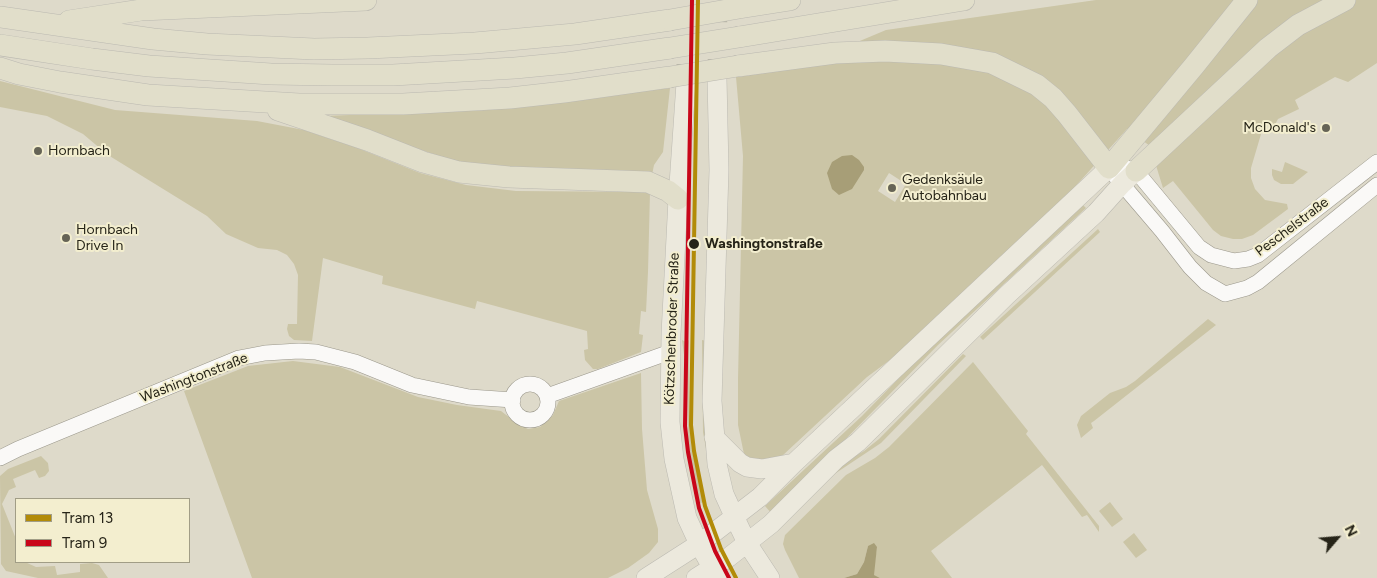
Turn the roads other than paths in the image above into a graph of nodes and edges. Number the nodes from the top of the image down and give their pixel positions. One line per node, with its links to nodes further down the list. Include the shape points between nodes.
1 (366, 0): 7 (highway, via 141,10)
2 (964, 0): 8 (highway, bridge, via 567,63 428,74 332,76 149,66)
3 (1247, 0): 14 (highway, via 1194,66)
4 (1345, 0): 14 (highway, via 1298,25 1268,48)
5 (782, 1): 7 (highway, bridge, via 566,35 359,48 206,44)
6 (0, 17): 7 (highway)
7 (46, 24)
8 (0, 45)
9 (0, 68): 12 (highway, via 60,82 148,95)
10 (717, 78): 20 (main road, via 719,163 712,401)
11 (678, 80): 12 (highway, via 457,102 351,105); 14 (highway, bridge, via 738,66 835,53 941,54 992,63 1037,85 1053,98); 16 (main road, Kötzschenbroder Straße)
12 (247, 102): 16 (highway, via 459,172 648,182)
13 (1377, 162): 14 (street, Peschelstraße, via 1258,255 1234,261 1212,256 1199,247)
14 (1122, 174): 15 (street, Peschelstraße, via 1190,267 1206,283 1225,294 1258,282); 22 (main road); 24 (main road, via 1096,213 858,442)
15 (1377, 185)
16 (678, 198): 17 (main road, Kötzschenbroder Straße)
17 (670, 352): 18 (street); 25 (main road, Kötzschenbroder Straße, via 670,422 674,460 687,518)
18 (547, 396): 19 (street, via 541,387 530,384 517,390); 19 (street, via 545,412 532,420 522,418 514,410)
19 (512, 400): 21 (street, Washingtonstraße, via 469,397 412,385 355,362 316,352 265,353 240,358)
20 (714, 438): 22 (main road, via 747,467 762,469); 23 (main road, via 716,464)
21 (0, 458)
22 (794, 463): 23 (main road)
23 (735, 518): 24 (main road); 25 (main road)
24 (747, 543): 26 (main road); 28 (main road)
25 (699, 544): 26 (main road, Kötzschenbroder Straße); 27 (main road)
26 (709, 575)
27 (646, 578)
28 (770, 578)

